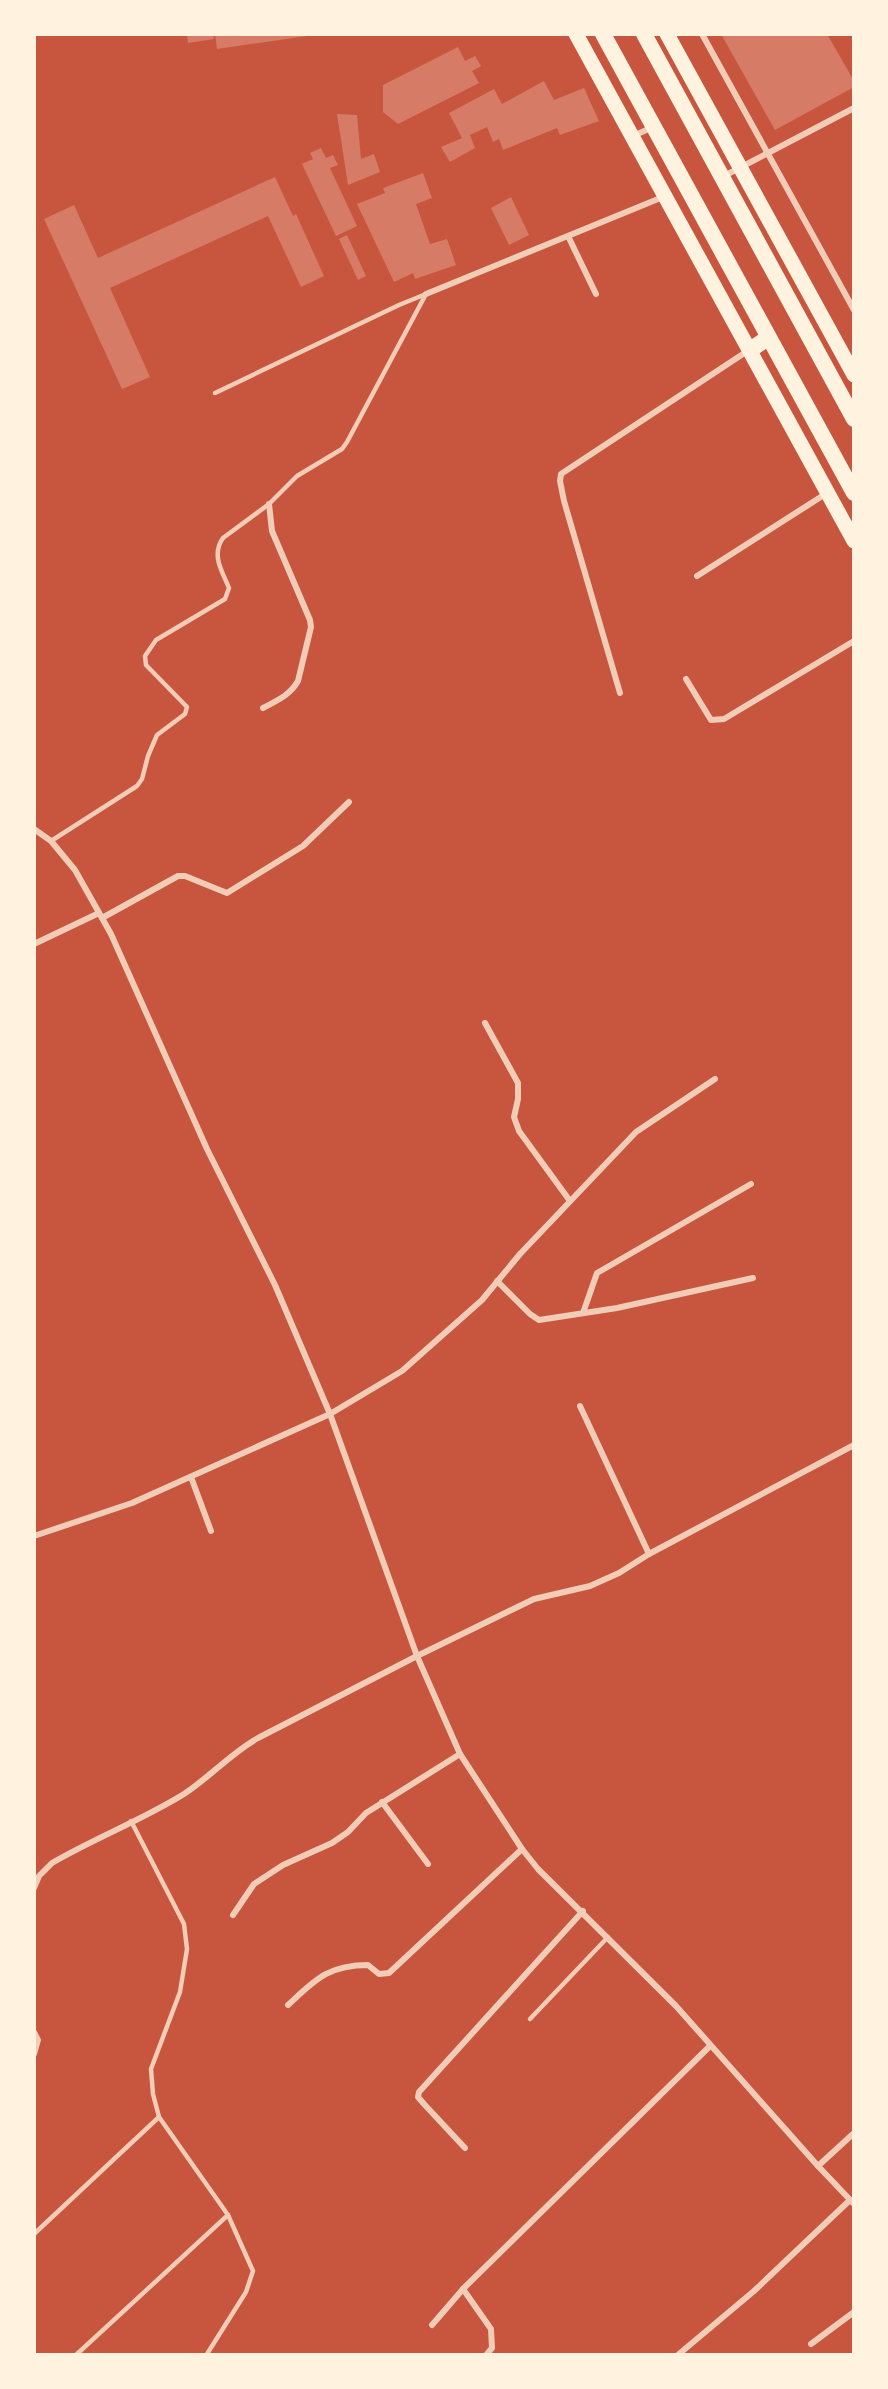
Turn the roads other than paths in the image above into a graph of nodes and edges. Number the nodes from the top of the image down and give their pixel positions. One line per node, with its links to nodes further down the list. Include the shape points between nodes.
1 (576, 34): 8 (main road)
2 (603, 34): 7 (highway)
3 (644, 34): 11 (highway)
4 (667, 34): 10 (main road)
5 (702, 34): 9 (street)
6 (854, 108): 9 (street)
7 (654, 127): 8 (street); 17 (highway)
8 (631, 137): 12 (main road)
9 (766, 154): 10 (street); 16 (street)
10 (740, 168): 11 (street); 19 (main road)
11 (722, 177): 21 (highway)
12 (664, 197): 13 (street); 18 (main road)
13 (568, 236): 14 (street); 15 (street)
14 (426, 294): 20 (lane); 24 (lane, via 342,449 297,476)
15 (596, 294)
16 (854, 310)
17 (768, 338): 18 (highway); 23 (highway)
18 (750, 350): 22 (main road); 29 (street, via 561,474 564,501)
19 (854, 375)
20 (214, 393)
21 (854, 419)
22 (827, 493): 25 (main road); 26 (street)
23 (854, 493)
24 (269, 504): 30 (street, via 272,531 310,620 311,633 294,687); 33 (lane, via 218,546 217,558 229,588 225,599 156,640 145,656 146,665 185,704 185,714 157,735 136,786)
25 (854, 541)
26 (697, 576)
27 (854, 641): 28 (street, via 724,719 711,720)
28 (687, 679)
29 (620, 693)
30 (264, 708)
31 (350, 802): 34 (street, via 303,846 227,893 178,876)
32 (34, 829): 33 (street)
33 (51, 841): 34 (street, via 75,870)
34 (101, 916): 35 (street); 44 (street, via 207,1149 275,1285)
35 (34, 944)
36 (485, 1023): 39 (street, via 518,1083 514,1117 519,1131)
37 (715, 1079): 39 (street, via 636,1132)
38 (751, 1184): 42 (street, via 597,1273)
39 (570, 1201): 41 (street)
40 (753, 1278): 42 (street)
41 (497, 1281): 42 (street, via 539,1320); 44 (street, via 482,1300 402,1371)
42 (583, 1313)
43 (580, 1406): 49 (street)
44 (330, 1414): 46 (street); 50 (street)
45 (854, 1445): 49 (street)
46 (191, 1477): 47 (street); 48 (street, via 132,1503)
47 (211, 1530)
48 (34, 1536)
49 (649, 1554): 50 (street, via 610,1578 534,1599)
50 (417, 1656): 51 (street); 53 (street, via 258,1738 183,1794)
51 (460, 1754): 52 (street); 54 (street)
52 (382, 1802): 55 (street); 58 (street, via 332,1843 254,1884)
53 (131, 1821): 56 (street, via 52,1863); 65 (lane, via 184,1924 187,1949 180,1992 151,2069)
54 (522, 1849): 57 (street); 60 (street, via 389,1973 379,1974 368,1965 337,1968 313,1981)
55 (428, 1864)
56 (34, 1888)
57 (583, 1911): 59 (street); 67 (street, via 419,2092 418,2097)
58 (234, 1915)
59 (608, 1937): 61 (lane); 63 (street)
60 (288, 2005)
61 (530, 2019)
62 (34, 2032): 64 (street, via 38,2040)
63 (710, 2046): 68 (street); 72 (street)
64 (34, 2054)
65 (159, 2117): 70 (lane); 71 (lane)
66 (854, 2133): 68 (street)
67 (465, 2148)
68 (818, 2166): 69 (street)
69 (852, 2202): 79 (street)
70 (228, 2215): 76 (lane); 77 (lane, via 254,2271 246,2292)
71 (34, 2234)
72 (463, 2289): 74 (street); 78 (street, via 491,2329 492,2348)
73 (854, 2312): 75 (street)
74 (432, 2325)
75 (811, 2344)
76 (77, 2355)
77 (207, 2355)
78 (487, 2355)
79 (680, 2355)

